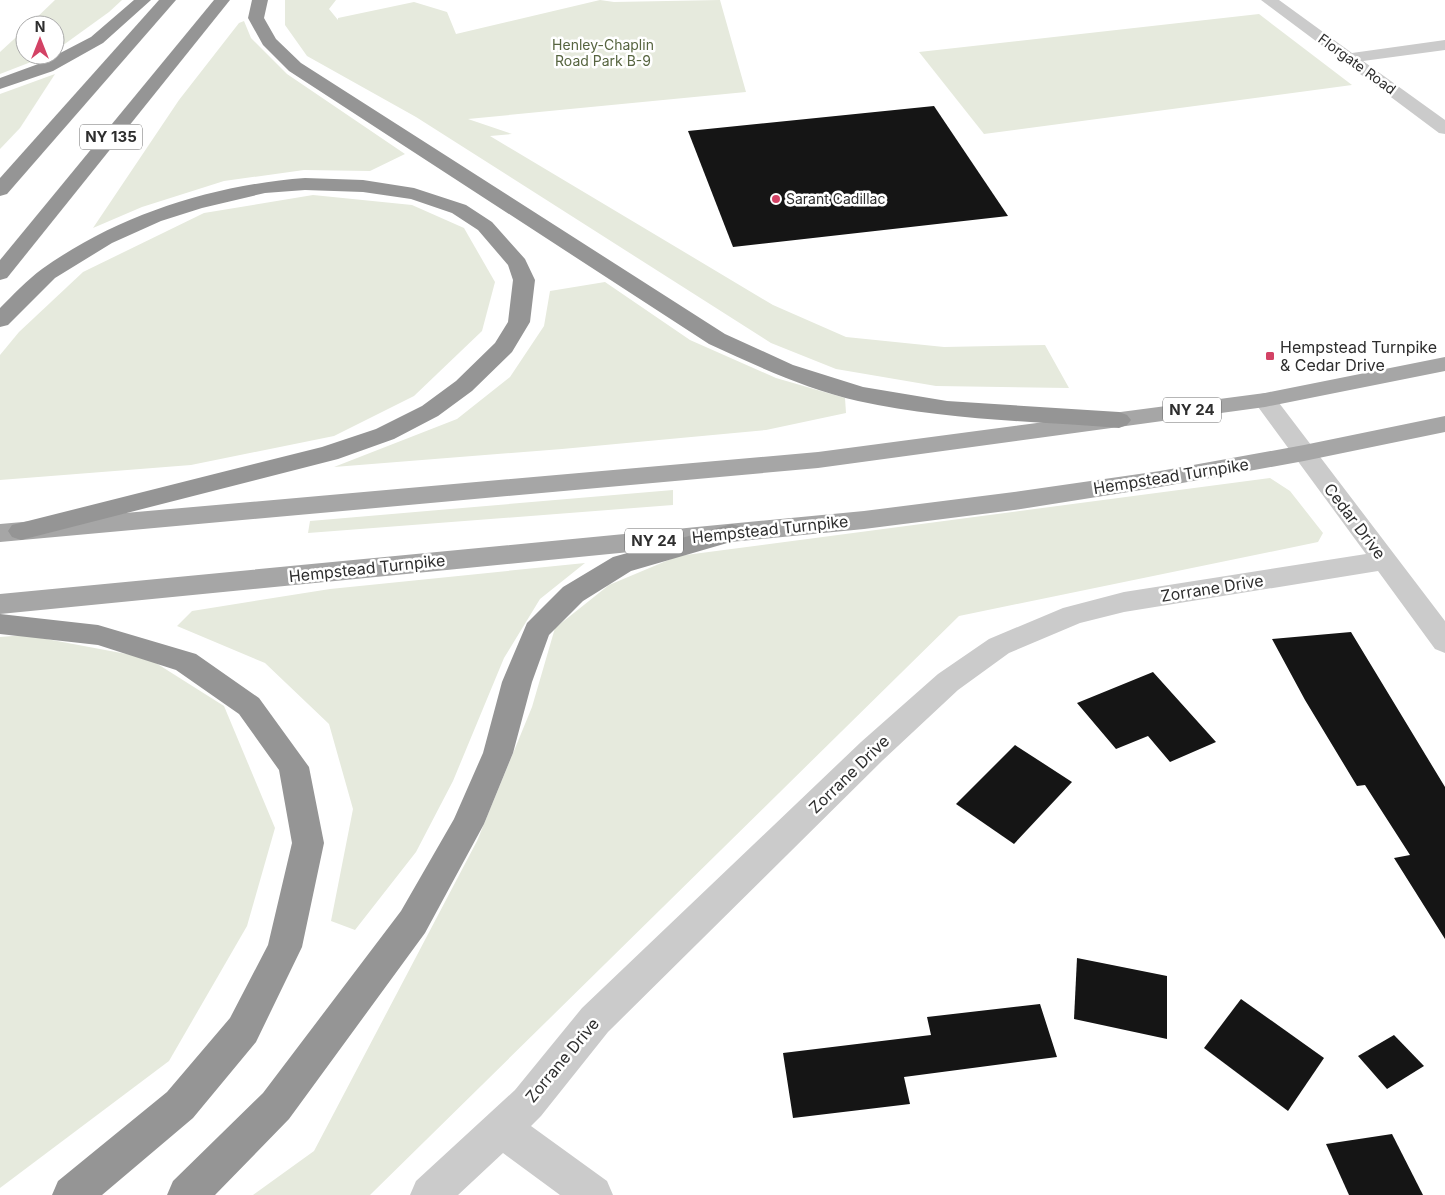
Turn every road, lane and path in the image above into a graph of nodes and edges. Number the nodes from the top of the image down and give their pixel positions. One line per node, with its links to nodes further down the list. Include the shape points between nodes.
1 (143, 0): 8 (highway, via 97,40 47,67)
2 (168, 0): 10 (highway, NY 135)
3 (222, 0): 11 (highway, NY 135)
4 (260, 0): 15 (highway, via 256,18 264,34 295,67 717,339 784,370 860,394 947,408)
5 (1269, 0): 7 (street, Florgate Road)
6 (1445, 45): 7 (street)
7 (1349, 58): 9 (street, Florgate Road)
8 (0, 84)
9 (1445, 129)
10 (0, 190)
11 (0, 274)
12 (0, 320): 18 (highway, via 48,274 106,239 196,203 265,187 305,184 372,187 414,194 459,209 485,226 518,264 524,280 519,322 504,347 464,386 430,411 385,434 328,453)
13 (1445, 364): 14 (main road, NY 24)
14 (1264, 400): 15 (main road, NY 24); 17 (street, Cedar Drive)
15 (1119, 420): 18 (main road, NY 24, via 818,460)
16 (1445, 424): 17 (main road, Hempstead Turnpike / NY 24)
17 (1304, 453): 19 (main road, Hempstead Turnpike / NY 24, via 1021,500); 20 (street, Cedar Drive)
18 (11, 532)
19 (732, 533): 21 (main road, Hempstead Turnpike / NY 24); 26 (highway, via 622,564 573,594 537,630 494,762 468,824 413,922 276,1106)
20 (1384, 560): 23 (street, Cedar Drive); 24 (street, Zorrane Drive, via 1124,602 1073,614 999,646 948,682 864,758 595,1020 528,1103)
21 (0, 604)
22 (0, 624): 25 (highway, via 98,635 186,662 248,706 294,767 308,843 285,947 243,1030 180,1105)
23 (1445, 642)
24 (501, 1128): 27 (street, Zorrane Drive); 28 (street)
25 (72, 1195)
26 (187, 1195)
27 (430, 1195)
28 (593, 1195)

